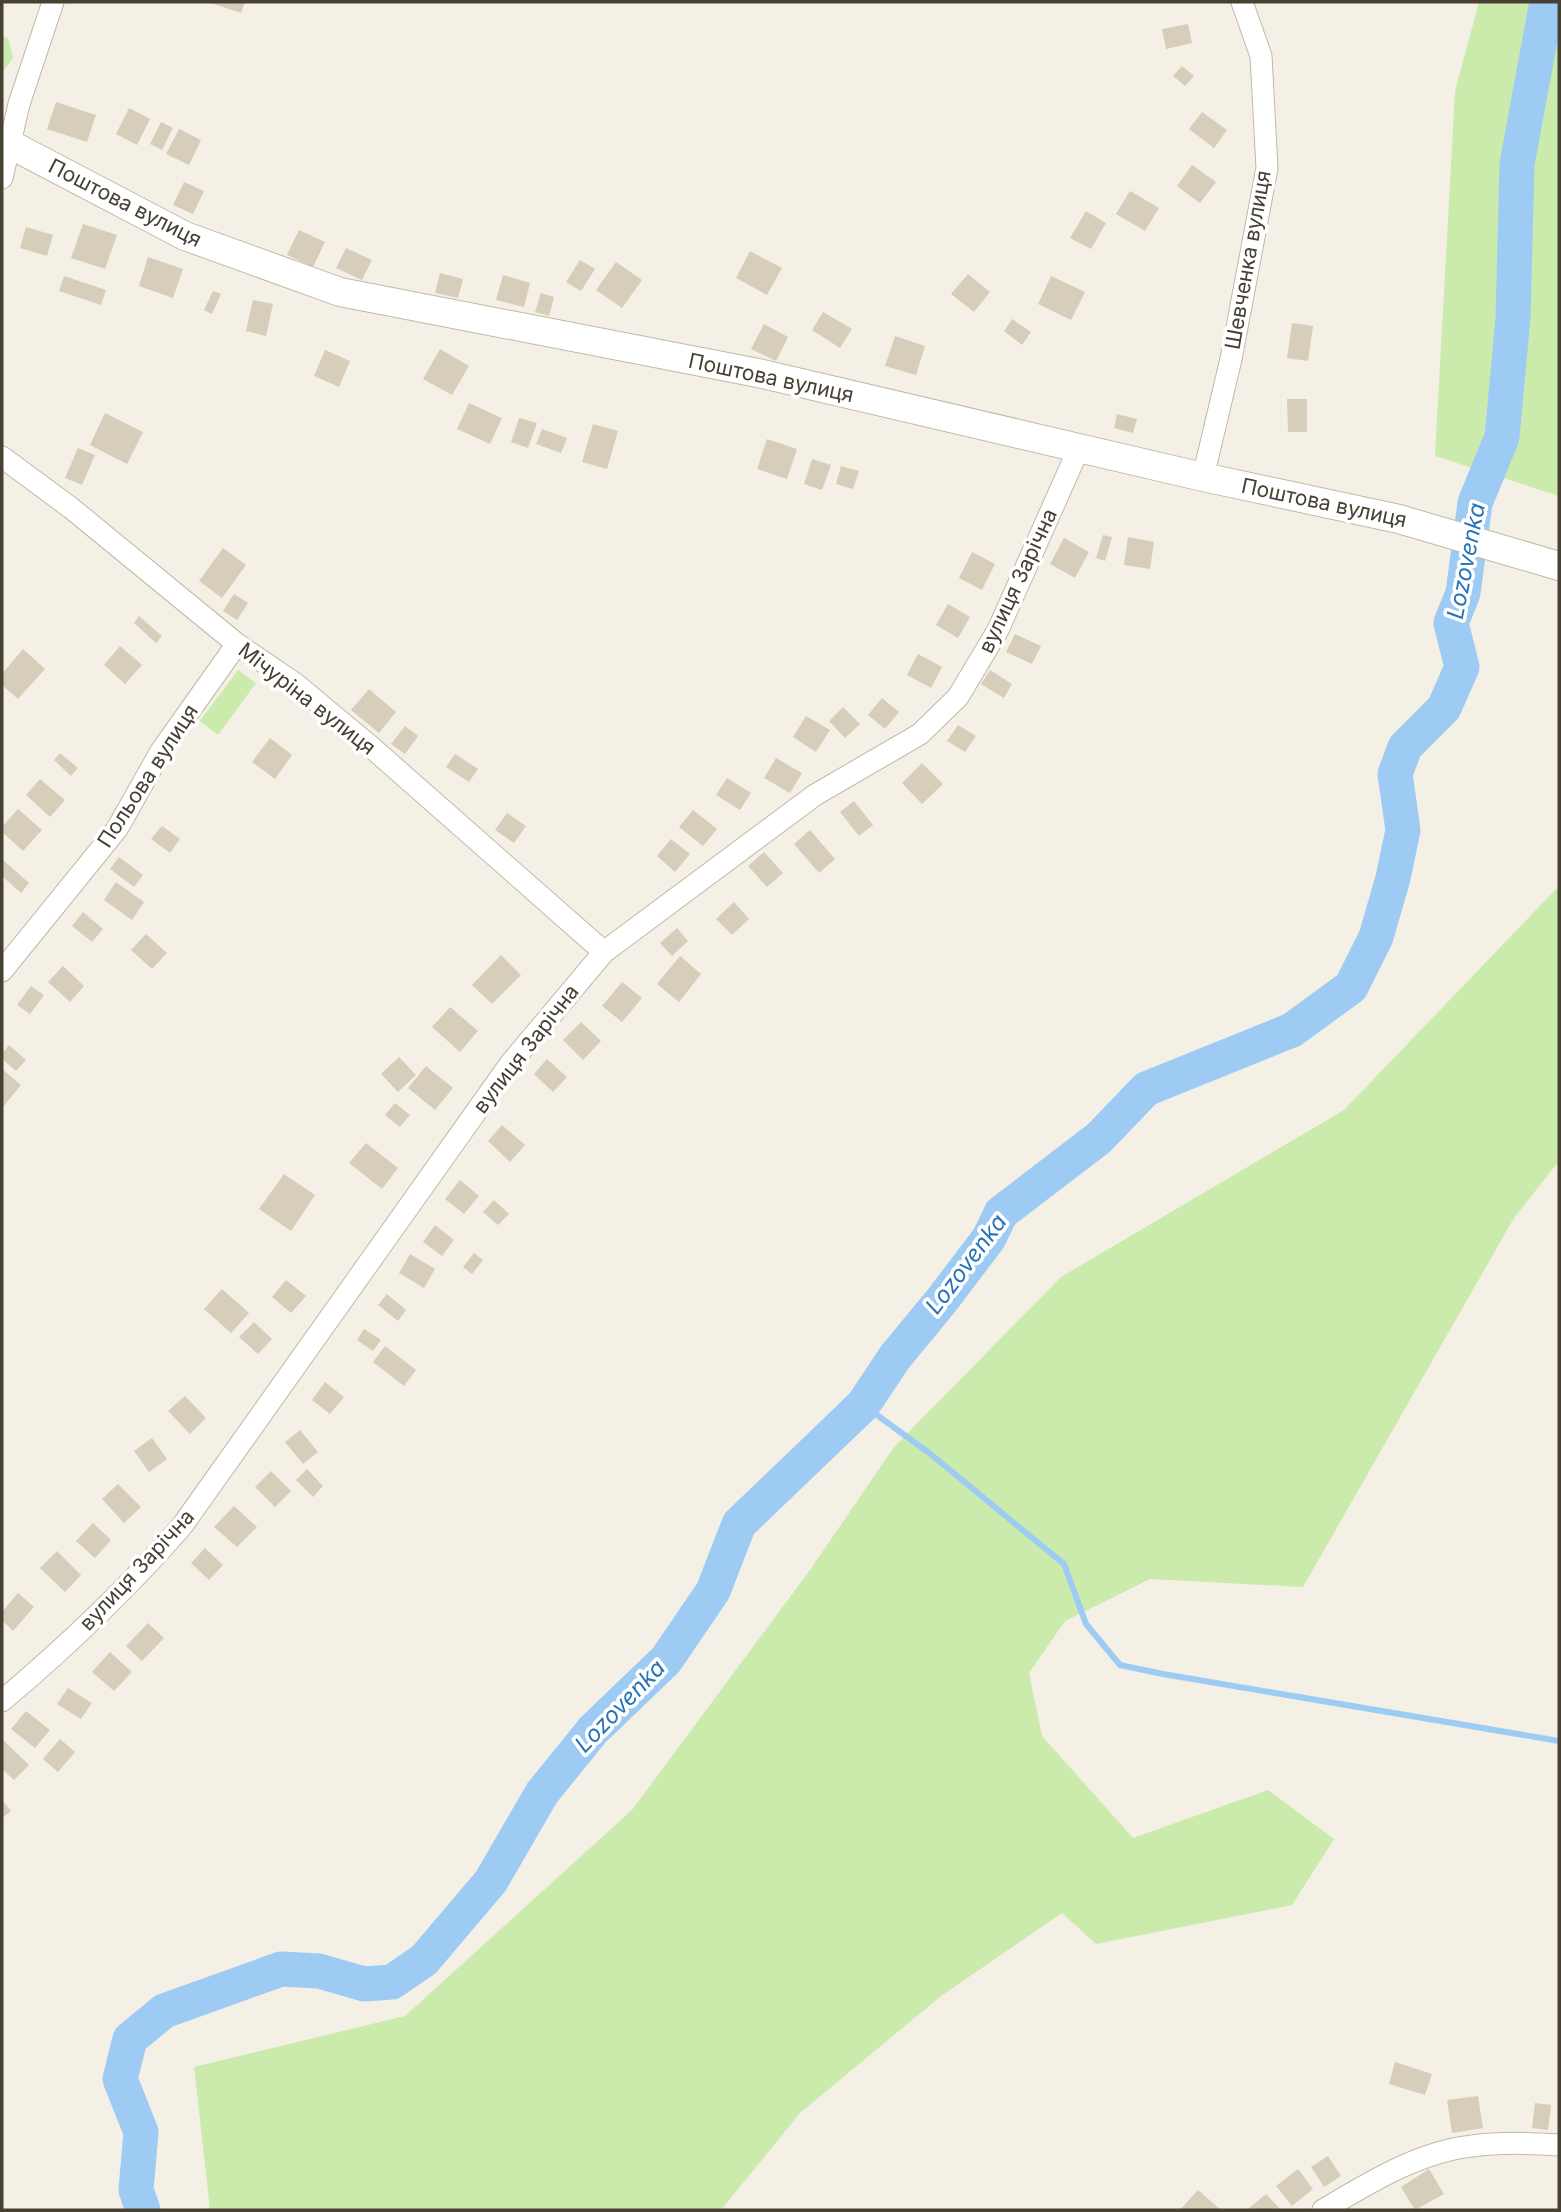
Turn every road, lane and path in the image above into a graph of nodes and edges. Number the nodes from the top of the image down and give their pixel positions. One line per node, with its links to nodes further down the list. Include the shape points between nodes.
1 (53, 2): 3 (street)
2 (1242, 2): 7 (street, Шевченка вулиця, via 1261,56 1266,168 1231,359)
3 (6, 142): 4 (street); 5 (street, Поштова вулиця, via 185,236 340,292 758,373)
4 (2, 178)
5 (1079, 448): 7 (street, Поштова вулиця); 10 (street, вулиця Зарічна, via 998,630 958,696 920,734 816,795)
6 (2, 457): 9 (street, Мічуріна вулиця)
7 (1203, 477): 8 (street, Поштова вулиця, via 1399,519)
8 (1552, 563)
9 (237, 644): 10 (street, Мічуріна вулиця, via 297,685 359,737); 11 (street, Польова вулиця, via 162,751 117,829)
10 (604, 952): 12 (street, вулиця Зарічна, via 510,1064 182,1525 55,1657)
11 (2, 971)
12 (2, 1701)
13 (1559, 2145): 14 (street, via 1471,2146 1425,2157 1375,2179)
14 (1323, 2210)

